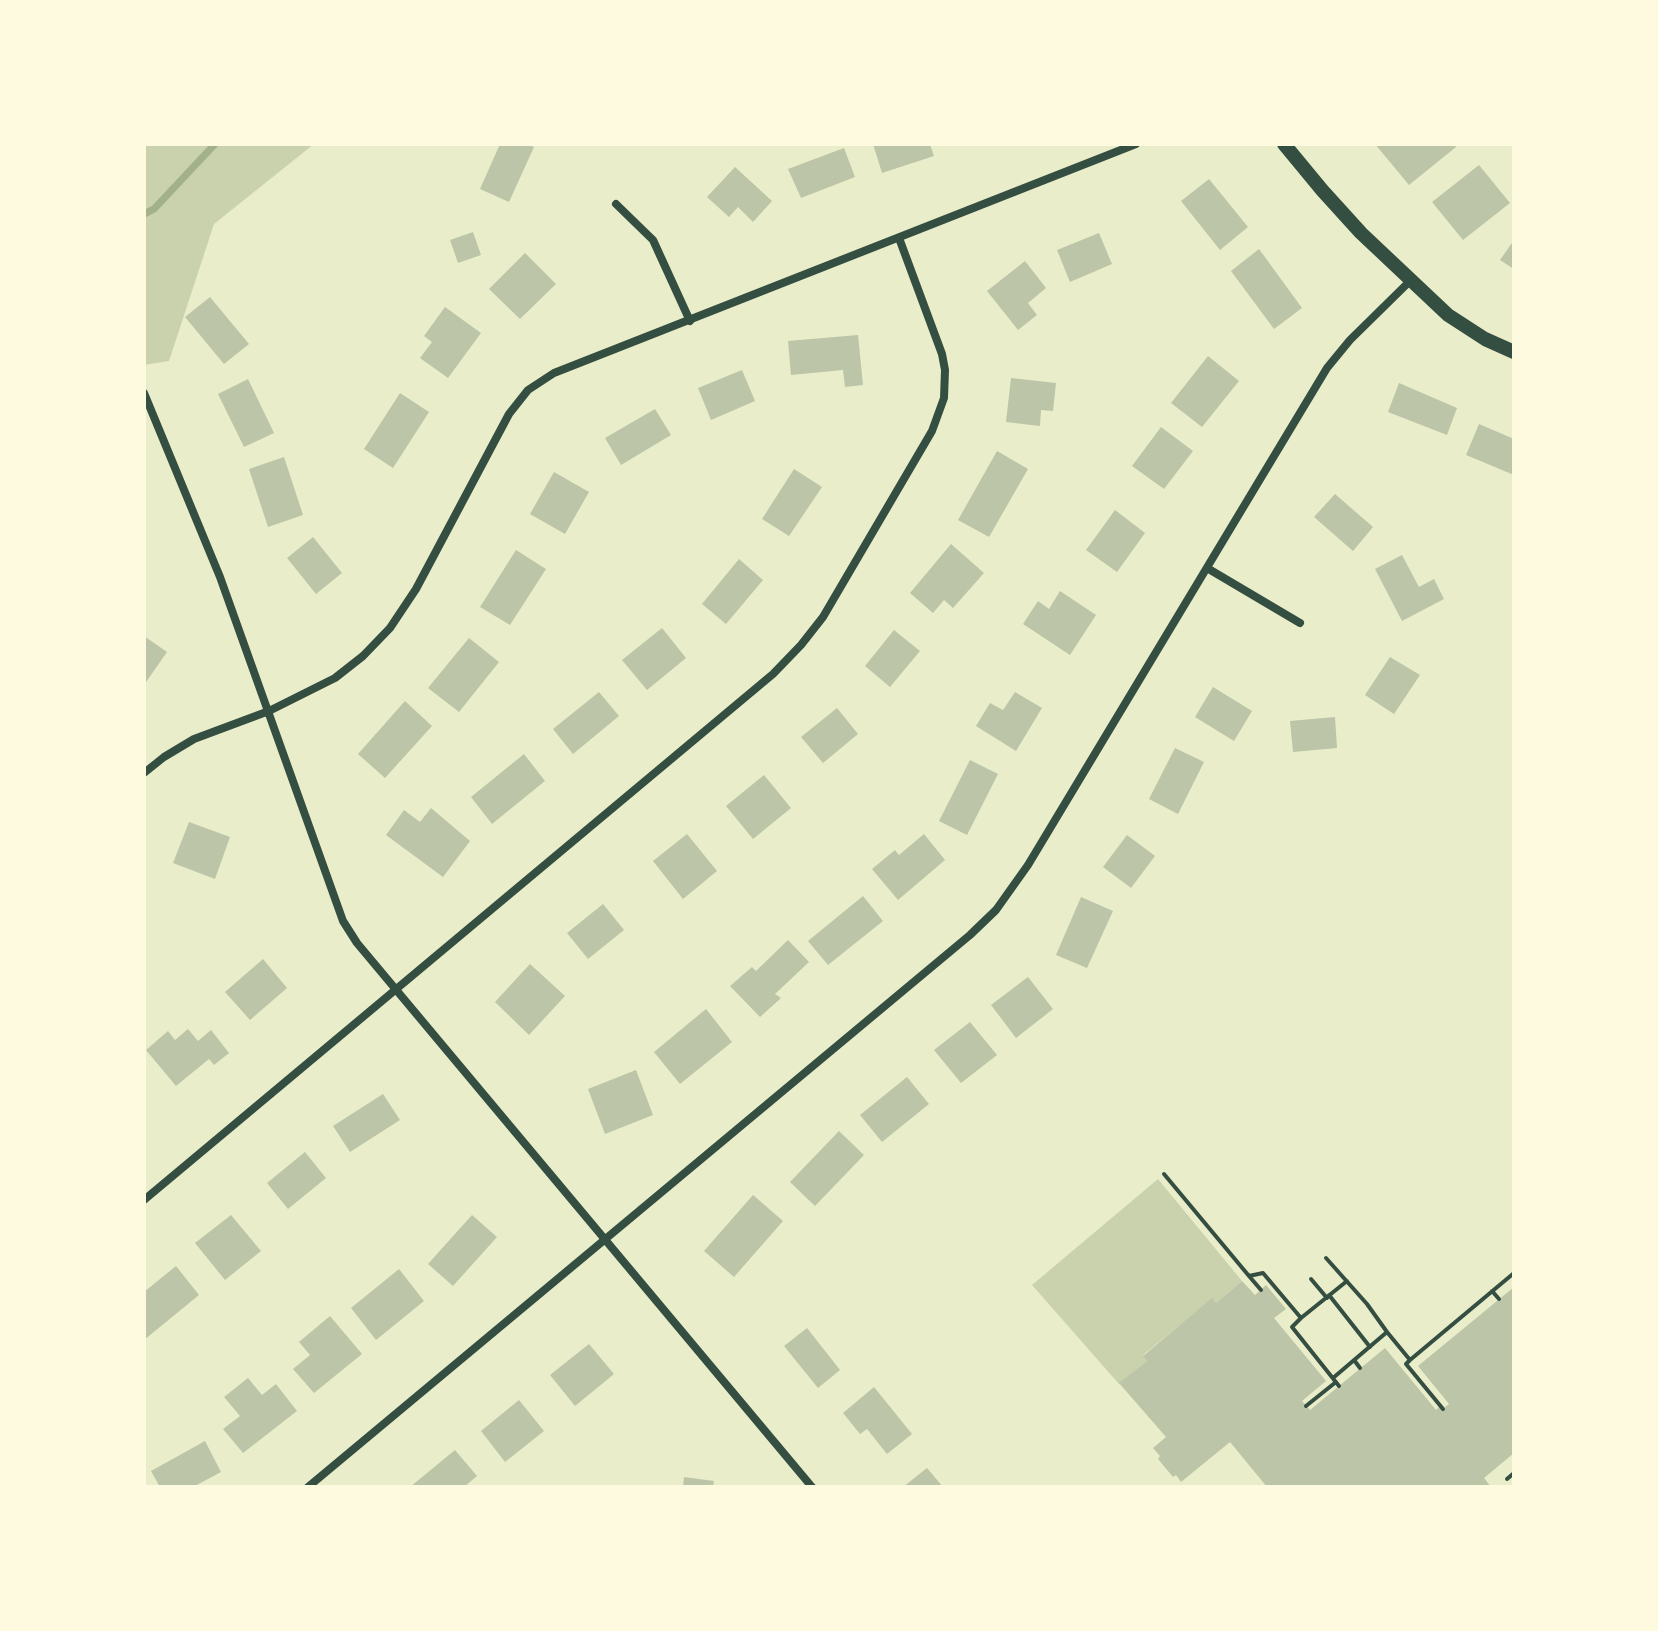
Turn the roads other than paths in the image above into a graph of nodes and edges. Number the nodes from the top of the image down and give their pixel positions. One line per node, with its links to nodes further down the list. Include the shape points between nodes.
1 (1136, 144): 4 (street)
2 (1284, 144): 5 (street)
3 (616, 204): 6 (street, via 653,240)
4 (899, 238): 6 (street); 13 (street, via 942,354 944,398 932,431 823,617 773,674)
5 (1411, 280): 7 (street, via 1458,322); 9 (street, via 1327,368)
6 (690, 321): 11 (street, via 554,373 528,390 509,414 390,628 335,678)
7 (1514, 352)
8 (144, 393): 11 (street)
9 (1207, 568): 10 (street); 15 (street, via 996,910)
10 (1300, 623)
11 (269, 711): 12 (street, via 194,739); 13 (street, via 343,921)
12 (144, 773)
13 (396, 989): 14 (street); 15 (street)
14 (144, 1200)
15 (605, 1239): 16 (street); 17 (street)
16 (308, 1487)
17 (812, 1487)

